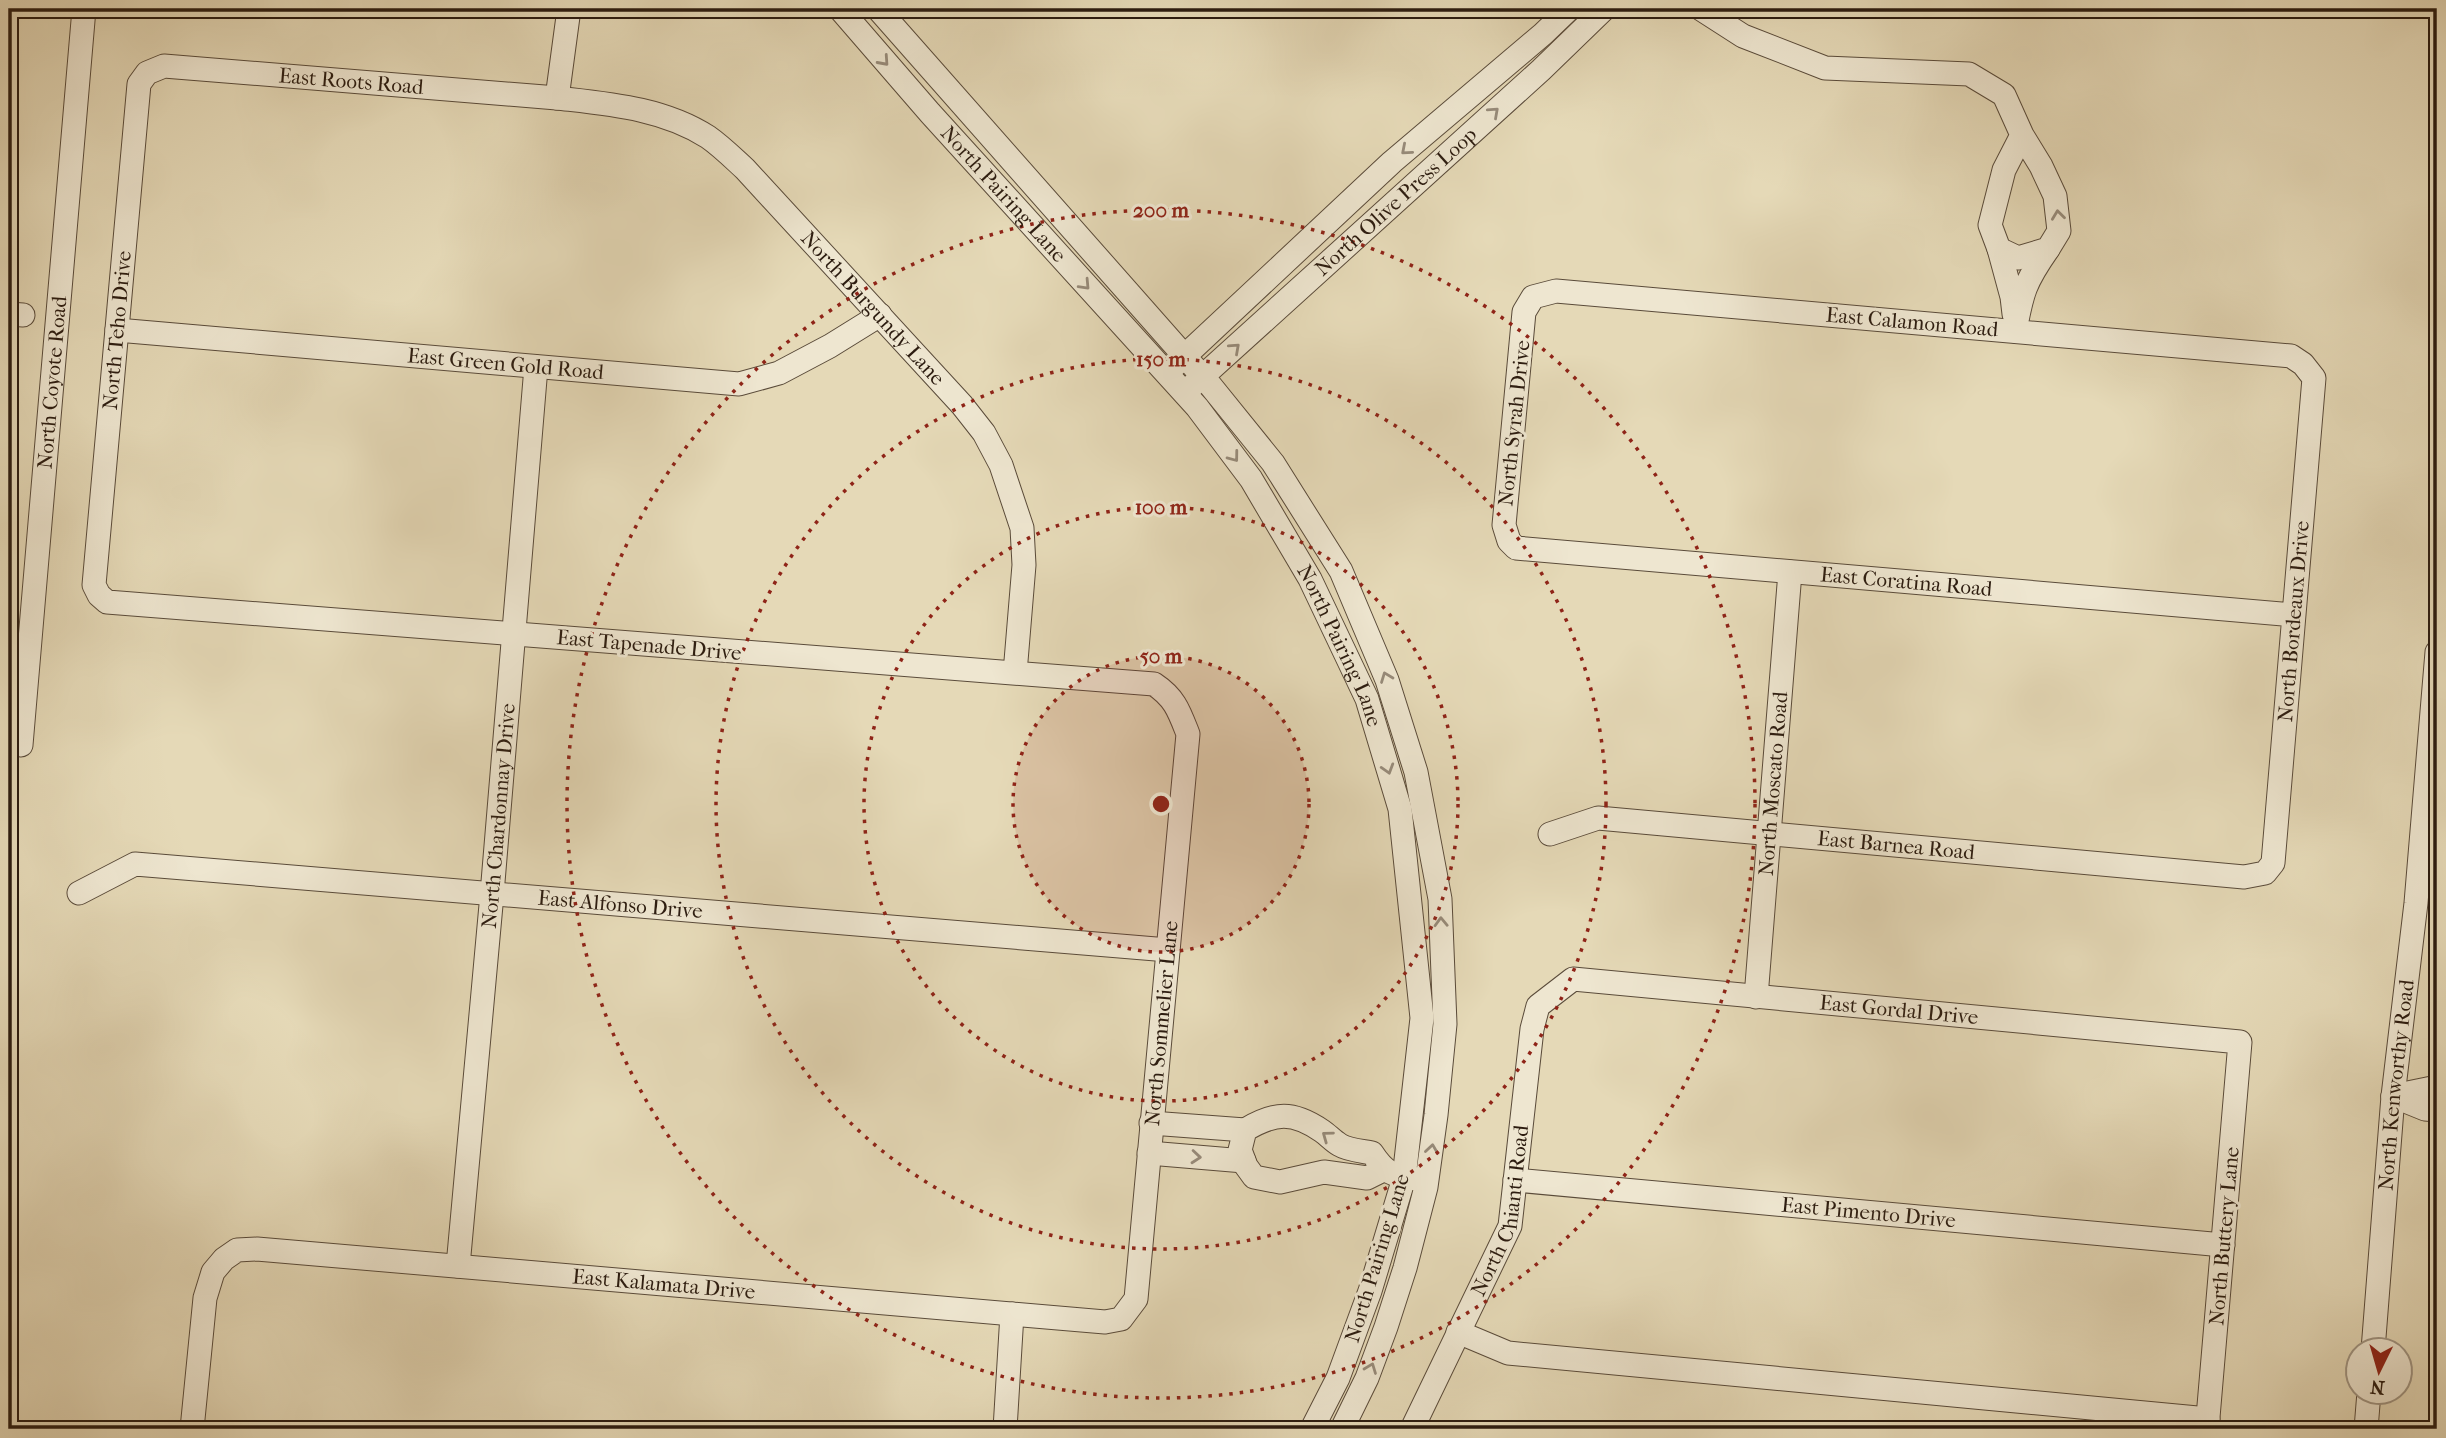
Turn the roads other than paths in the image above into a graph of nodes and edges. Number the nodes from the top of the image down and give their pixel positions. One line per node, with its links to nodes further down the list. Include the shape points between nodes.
1 (85, 9): 31 (street, North Coyote Road, via 21,744)
2 (569, 9): 9 (street)
3 (840, 9): 20 (street, North Pairing Lane, one-way to 20)
4 (878, 9): 17 (street, North Pairing Lane)
5 (1569, 9): 17 (street, North Olive Press Loop, one-way to 17, via 1392,162)
6 (1604, 9): 21 (street, North Olive Press Loop, one-way to 6)
7 (1701, 9): 10 (street, via 1743,36 1825,68 1969,74 2004,95)
8 (164, 66): 9 (street, East Roots Road); 15 (street, North Teho Drive, via 147,73 139,84)
9 (547, 97): 14 (street, North Burgundy Lane, via 666,116 708,138 745,169)
10 (2022, 135): 11 (street, via 2004,170 1990,226); 12 (street, one-way to 10, via 2059,231 2055,196)
11 (1999, 249): 12 (street, via 2018,258); 16 (street, via 2012,296)
12 (2048, 249): 16 (street, via 2024,287)
13 (1533, 297): 16 (street, East Calamon Road, via 1556,291); 23 (street, North Syrah Drive, via 1524,312 1504,525)
14 (880, 315): 19 (street, East Green Gold Road, via 779,373 739,384); 29 (street, North Burgundy Lane, via 962,405 1001,466 1021,528 1024,565)
15 (117, 330): 19 (street, East Green Gold Road); 25 (street, North Teho Drive, via 94,585)
16 (2015, 331): 18 (street, East Calamon Road)
17 (1185, 356): 20 (street, North Olive Press Loop); 21 (street, North Pairing Lane)
18 (2291, 356): 26 (street, North Bordeaux Drive, via 2315,378)
19 (536, 367): 27 (street, North Chardonnay Drive)
20 (1166, 373): 22 (street, North Pairing Lane)
21 (1203, 377): 22 (street, North Olive Press Loop); 49 (street, North Pairing Lane, one-way to 21, via 1445,1024 1440,899 1416,772 1387,680 1341,572 1273,463)
22 (1185, 393): 48 (street, North Pairing Lane, one-way to 48, via 1251,479 1310,579 1367,699 1400,809 1422,1018)
23 (1516, 548): 24 (street, East Coratina Road)
24 (1790, 572): 26 (street, East Coratina Road); 33 (street, North Moscato Road)
25 (107, 602): 27 (street, East Tapenade Drive)
26 (2294, 615): 34 (street, North Bordeaux Drive, via 2273,863 2264,873)
27 (514, 634): 29 (street, East Tapenade Drive); 36 (street, North Chardonnay Drive)
28 (2437, 652): 42 (street, North Kenworthy Road, via 2416,903)
29 (1015, 673): 30 (street, East Tapenade Drive, via 1154,684)
30 (1178, 709): 37 (street, North Sommelier Lane, via 1188,734)
31 (9, 743)
32 (1550, 834): 33 (street, East Barnea Road, via 1598,818)
33 (1769, 834): 34 (street, East Barnea Road); 39 (street, North Moscato Road)
34 (2245, 877)
35 (79, 893): 36 (street, East Alfonso Drive, via 135,864)
36 (492, 894): 37 (street, East Alfonso Drive); 52 (street, North Chardonnay Drive)
37 (1168, 950): 44 (street, North Sommelier Lane)
38 (1561, 987): 39 (street, East Gordal Drive, via 1573,979); 50 (street, North Chianti Road, via 1538,1006 1532,1029)
39 (1756, 997): 40 (street, East Gordal Drive)
40 (2240, 1042): 51 (street, North Buttery Lane)
41 (2437, 1087): 42 (street)
42 (2393, 1096): 43 (street); 56 (street, North Kenworthy Road)
43 (2437, 1111)
44 (1151, 1123): 45 (street); 46 (street, North Sommelier Lane)
45 (1245, 1130): 47 (street, via 1240,1150); 48 (street, one-way to 45, via 1372,1153 1341,1146 1298,1117 1263,1119)
46 (1149, 1153): 47 (street, one-way to 47); 54 (street, North Sommelier Lane, via 1136,1299 1121,1320)
47 (1244, 1161): 48 (street, via 1254,1177 1280,1182 1324,1172 1367,1178)
48 (1393, 1174): 49 (street); 61 (street, North Pairing Lane, via 1370,1291 1338,1378)
49 (1427, 1180): 62 (street, North Pairing Lane, one-way to 49, via 1386,1327)
50 (1515, 1180): 51 (street, East Pimento Drive); 55 (street, North Chianti Road, via 1510,1226)
51 (2223, 1245): 58 (street, North Buttery Lane)
52 (458, 1266): 53 (street, East Kalamata Drive); 59 (street, East Kalamata Drive, via 237,1250 213,1272 205,1297)
53 (1012, 1314): 54 (street, East Kalamata Drive); 60 (street)
54 (1105, 1322)
55 (1458, 1332): 58 (street, via 1508,1353); 63 (street, North Chianti Road)
56 (2373, 1336)
57 (2368, 1406): 64 (street)
58 (2208, 1424)
59 (192, 1429)
60 (1005, 1429)
61 (1312, 1429)
62 (1342, 1429)
63 (1412, 1429)
64 (2366, 1429)

